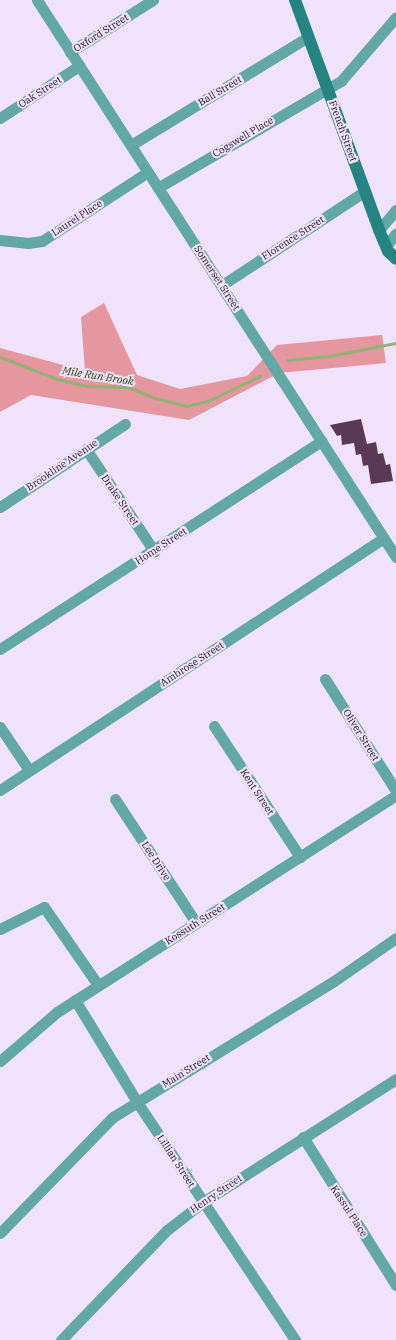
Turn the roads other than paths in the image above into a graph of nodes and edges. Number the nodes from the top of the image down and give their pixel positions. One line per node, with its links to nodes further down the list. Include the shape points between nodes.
1 (37, 0): 6 (street, Somerset Street)
2 (153, 0): 6 (street, Oxford Street)
3 (295, 0): 5 (main road, French Street)
4 (396, 17): 8 (street, Cogswell Place, via 342,81)
5 (308, 37): 8 (main road, French Street); 10 (street, Ball Street)
6 (70, 52): 7 (street, Somerset Street)
7 (80, 66): 9 (street, Oak Street); 10 (street, Somerset Street)
8 (327, 89): 12 (street, Cogswell Place); 13 (main road, French Street)
9 (0, 118)
10 (132, 145): 11 (street, Somerset Street)
11 (148, 172): 12 (street, Somerset Street); 17 (street, Laurel Place, via 42,241 28,243)
12 (159, 187): 20 (street, Somerset Street)
13 (365, 191): 15 (main road, French Street); 20 (street, Florence Street)
14 (396, 210): 15 (street)
15 (379, 230): 18 (main road, French Street)
16 (396, 233): 18 (street)
17 (0, 240)
18 (386, 246): 19 (main road, French Street)
19 (396, 259)
20 (222, 285): 22 (street, Somerset Street)
21 (124, 424): 23 (street, Brookline Avenue)
22 (322, 441): 25 (street, Somerset Street); 26 (street, Home Street)
23 (86, 449): 24 (street, Brookline Avenue); 26 (street, Drake Street)
24 (0, 507)
25 (383, 538): 27 (street, Somerset Street); 32 (street, Ambrose Street)
26 (154, 551): 28 (street, Home Street)
27 (396, 557)
28 (0, 649)
29 (325, 679): 34 (street, Oliver Street)
30 (214, 726): 37 (street, Kent Street)
31 (0, 727): 32 (street)
32 (29, 770): 33 (street, Ambrose Street)
33 (0, 790)
34 (396, 791)
35 (396, 795): 37 (street, Kossuth Street)
36 (115, 799): 38 (street, Lee Drive)
37 (300, 857): 38 (street, Kossuth Street)
38 (196, 923): 41 (street, Kossuth Street)
39 (0, 929): 41 (street, via 44,907)
40 (396, 938): 45 (street, Main Street, via 334,981)
41 (98, 985): 42 (street, Kossuth Street)
42 (75, 1000): 43 (street, Kossuth Street, via 57,1012); 45 (street, Lillian Street)
43 (0, 1061)
44 (396, 1079): 46 (street, Henry Street)
45 (137, 1102): 47 (street, Lillian Street); 48 (street, Main Street, via 114,1117)
46 (303, 1137): 47 (street, Henry Street); 49 (street, Kassul Place)
47 (203, 1202): 50 (street, Henry Street, via 167,1230); 51 (street, Lillian Street)
48 (0, 1233)
49 (396, 1285)
50 (61, 1340)
51 (294, 1340)

